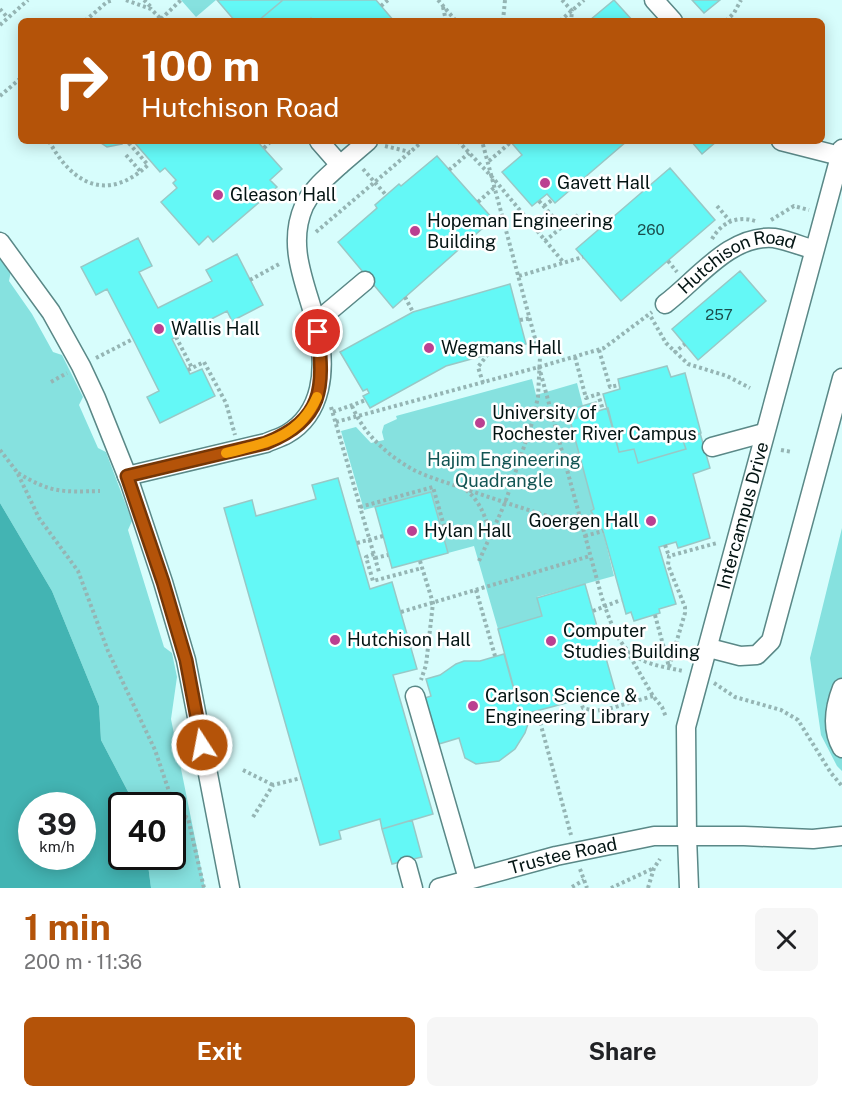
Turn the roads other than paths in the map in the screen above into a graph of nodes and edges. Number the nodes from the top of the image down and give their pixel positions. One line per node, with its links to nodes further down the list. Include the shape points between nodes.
1 (654, 0): 2 (street)
2 (670, 18)
3 (323, 144): 7 (street)
4 (373, 144): 7 (street)
5 (779, 144): 6 (street)
6 (841, 153): 9 (street, Intercampus Drive)
7 (349, 164): 12 (street, via 314,189 298,223 300,272)
8 (0, 242): 16 (street, via 51,312 81,366)
9 (814, 250): 11 (street, Hutchison Road, via 775,238 744,242); 14 (street, Intercampus Drive)
10 (365, 281): 12 (street)
11 (665, 304)
12 (315, 323): 16 (street, via 321,380 303,421 266,443)
13 (842, 378): 17 (street, via 771,641 758,655 740,656)
14 (764, 433): 15 (street); 17 (street, Intercampus Drive)
15 (712, 447)
16 (127, 476): 25 (street, via 186,660)
17 (709, 648): 22 (street, Intercampus Drive, via 686,727)
18 (842, 687): 20 (street, via 835,707 835,727)
19 (416, 696): 24 (street)
20 (842, 748)
21 (842, 836): 22 (street, Trustee Road)
22 (687, 837): 24 (street, Trustee Road, via 644,837); 28 (street, Intercampus Drive)
23 (407, 866): 26 (street)
24 (468, 879): 27 (street, Trustee Road)
25 (230, 888)
26 (413, 888)
27 (439, 888)
28 (689, 888)

